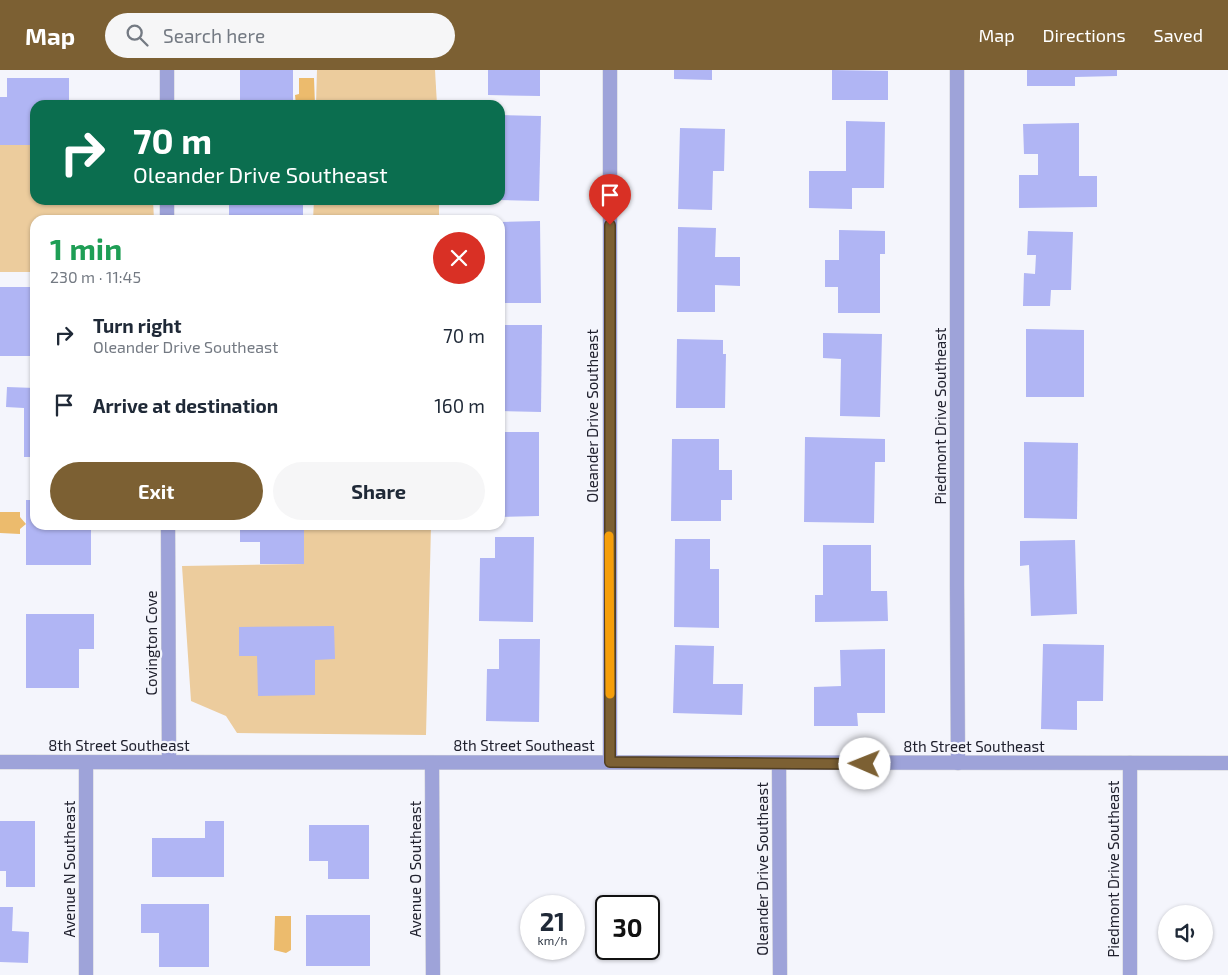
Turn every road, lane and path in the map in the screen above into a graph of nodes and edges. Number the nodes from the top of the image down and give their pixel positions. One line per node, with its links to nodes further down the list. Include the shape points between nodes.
1 (167, 70): 4 (street)
2 (610, 70): 9 (street, Oleander Drive Southeast)
3 (957, 70): 12 (street, Piedmont Drive Southeast)
4 (167, 100)
5 (168, 530): 8 (street, Covington Cove)
6 (0, 762): 7 (street, 8th Street Southeast)
7 (86, 762): 8 (street, 8th Street Southeast); 15 (street, Avenue N Southeast)
8 (169, 762): 11 (street, 8th Street Southeast)
9 (610, 762): 10 (street, 8th Street Southeast); 11 (street, 8th Street Southeast)
10 (779, 762): 12 (street, 8th Street Southeast); 17 (street, Oleander Drive Southeast)
11 (432, 763): 16 (street, Avenue O Southeast)
12 (958, 763): 13 (street, 8th Street Southeast)
13 (1130, 763): 14 (street, 8th Street Southeast); 18 (street, Piedmont Drive Southeast)
14 (1228, 763)
15 (86, 975)
16 (433, 975)
17 (780, 975)
18 (1130, 975)

